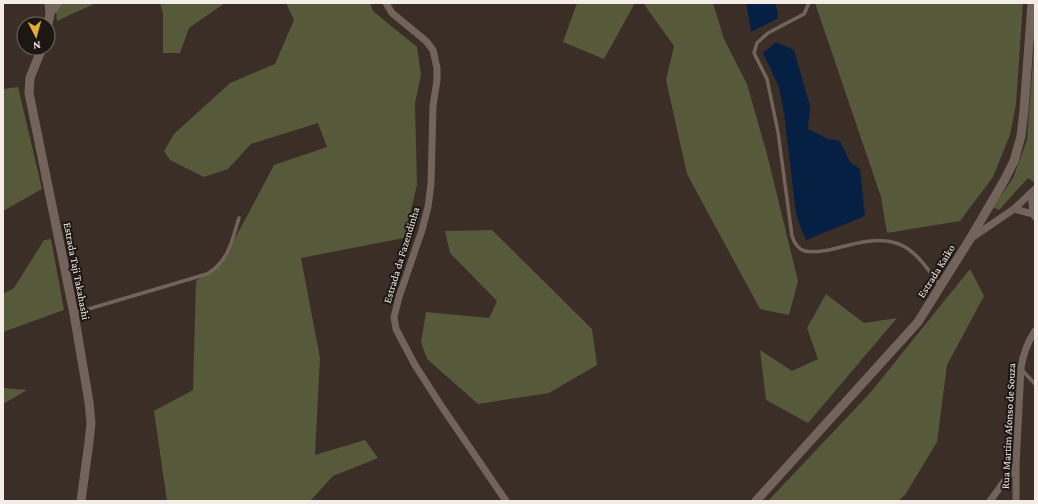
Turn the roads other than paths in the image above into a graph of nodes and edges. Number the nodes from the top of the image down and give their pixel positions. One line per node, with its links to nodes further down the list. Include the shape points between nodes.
1 (49, 3): 6 (street)
2 (59, 3): 6 (street)
3 (386, 3): 20 (street, Estrada da Fazendinha, via 392,13 426,41 433,50 437,68 428,207 399,297 394,317 396,329 415,365)
4 (809, 3): 13 (lane, via 804,14 768,33 757,43 754,53 767,79 778,132 792,236 796,245 804,251 818,252 872,241 896,243 915,254)
5 (1032, 3): 12 (street, Estrada Kaiko, via 1021,136 1014,161)
6 (50, 14)
7 (39, 56): 14 (street, Estrada Taji Takahashi, via 30,78 29,93)
8 (1033, 191): 9 (street); 10 (street)
9 (1014, 209): 10 (street); 12 (street)
10 (1034, 215)
11 (239, 218): 14 (lane, via 224,258 207,274)
12 (970, 239): 13 (street, Estrada Kaiko)
13 (941, 286): 21 (street, Estrada Kaiko, via 918,322)
14 (74, 314): 19 (street, Estrada Taji Takahashi, via 91,423)
15 (1035, 331): 16 (street, Rua Martim Afonso de Souza, via 1023,353)
16 (1021, 368): 17 (lane); 18 (street, Rua Martim Afonso de Souza)
17 (1035, 384)
18 (1016, 465): 22 (street); 23 (street, Rua Martim Afonso de Souza)
19 (81, 501)
20 (506, 501)
21 (756, 501)
22 (990, 501)
23 (1016, 501)

